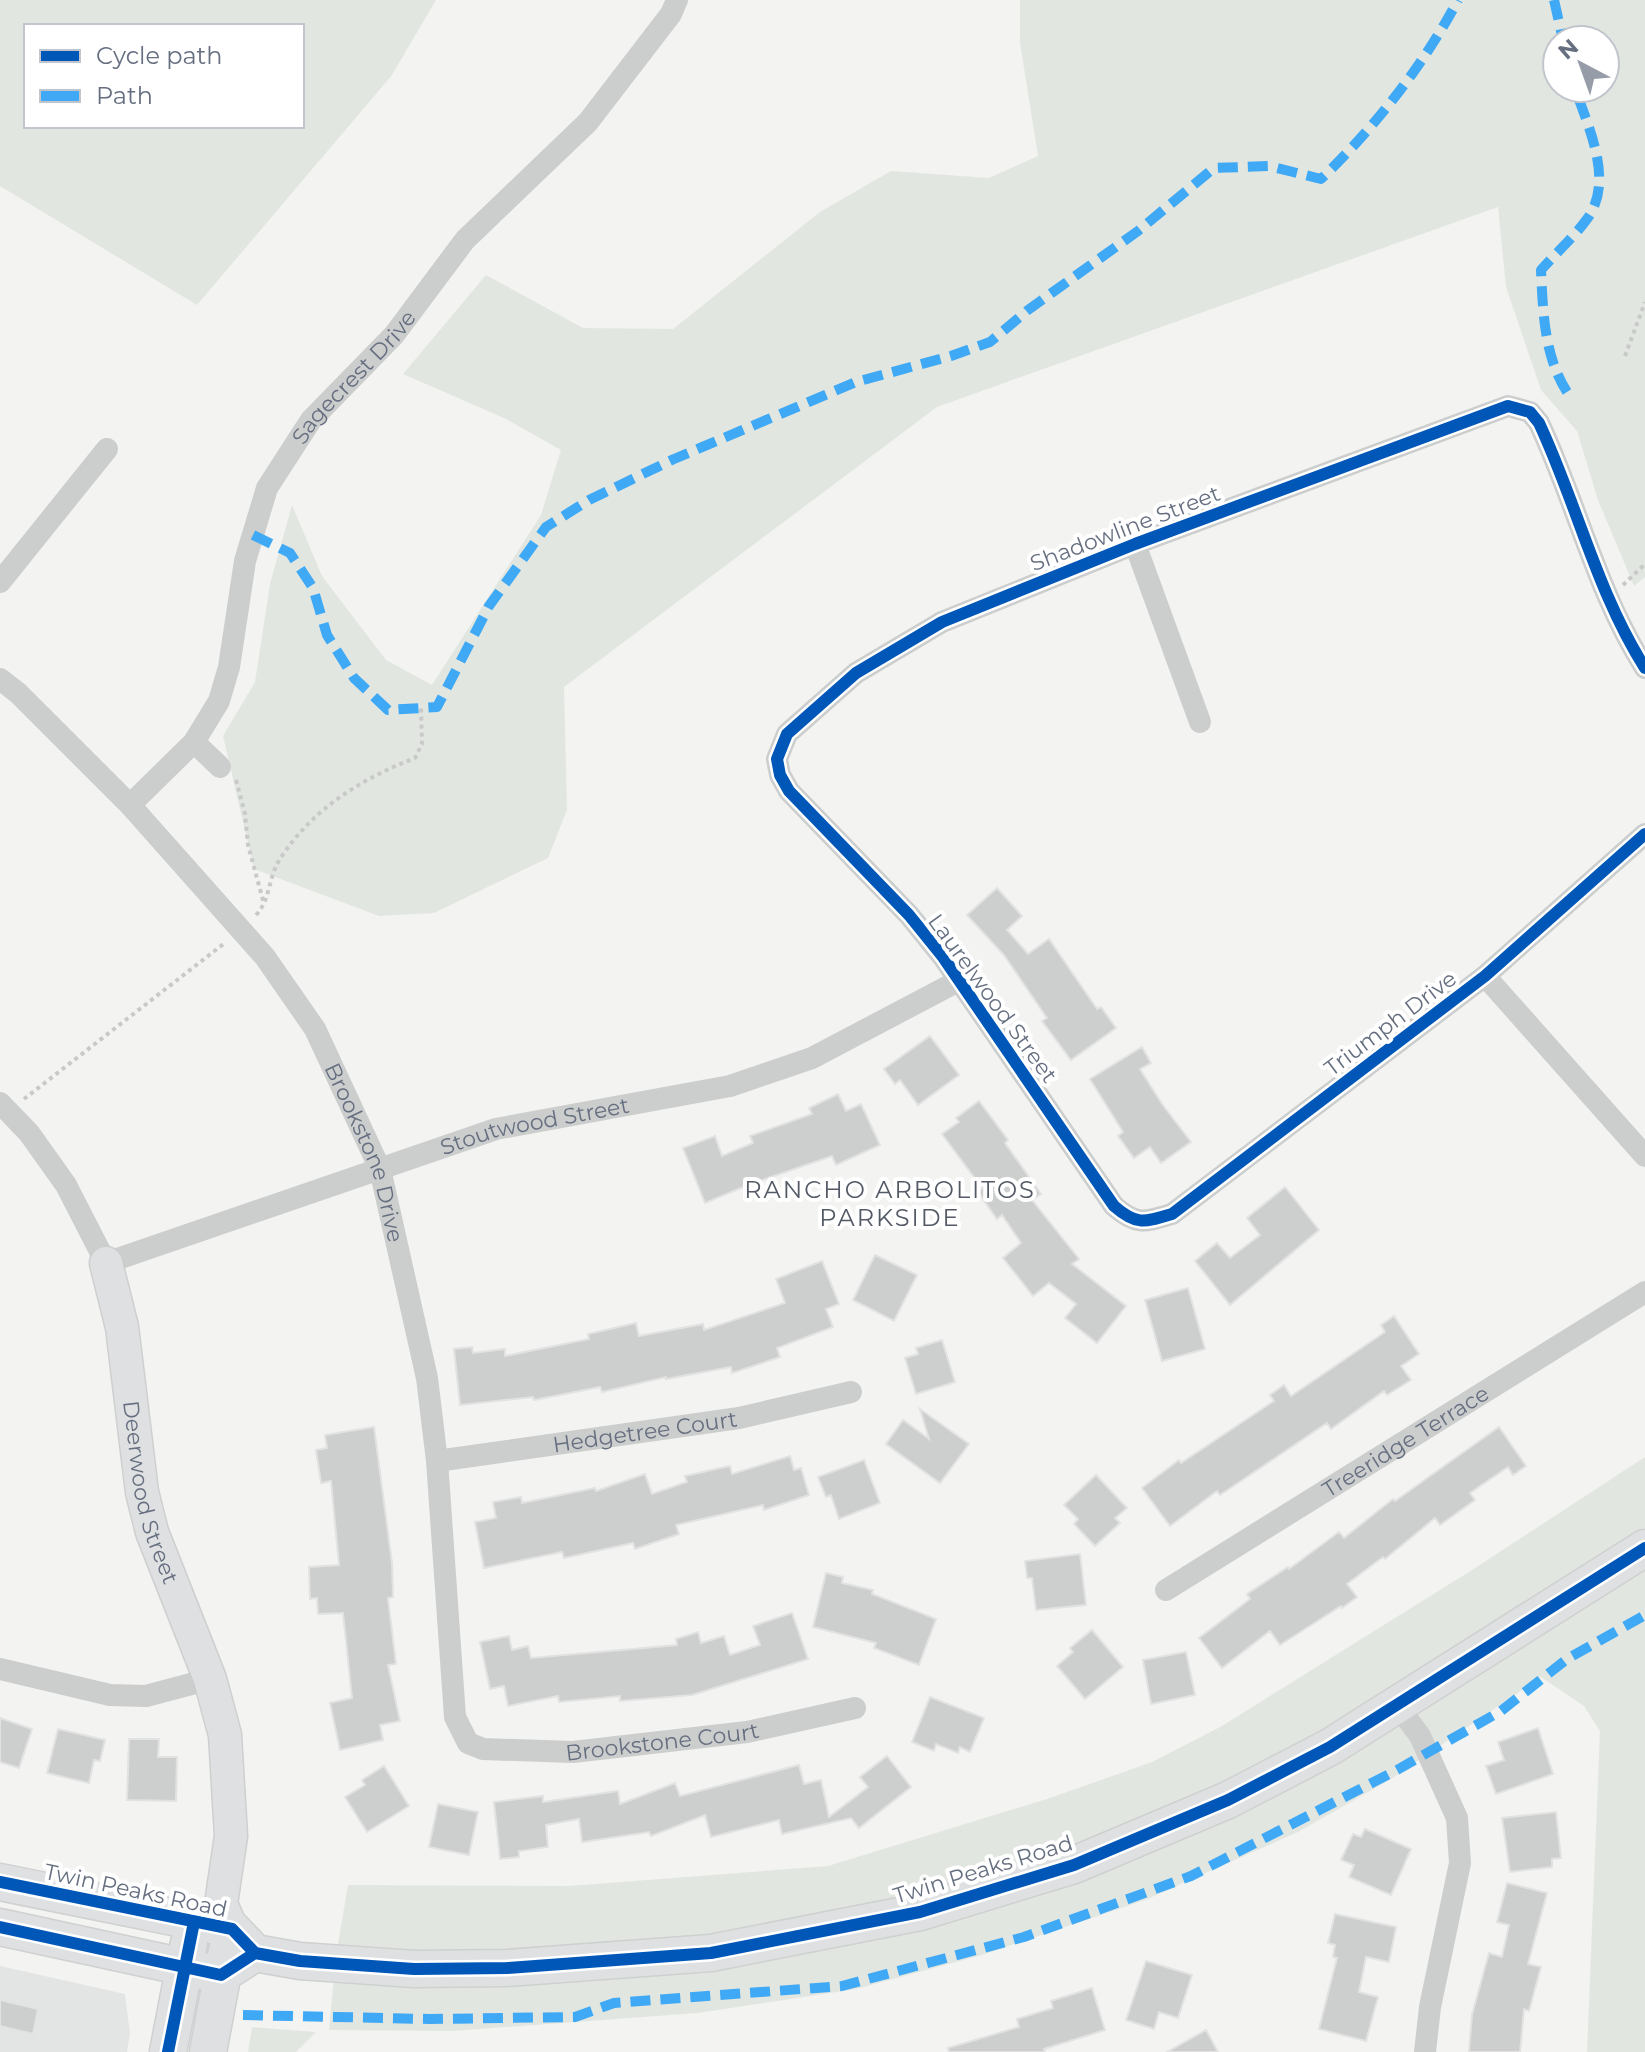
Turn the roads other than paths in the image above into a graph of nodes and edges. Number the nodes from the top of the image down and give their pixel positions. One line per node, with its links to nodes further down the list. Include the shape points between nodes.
1 (677, 0): 8 (street, Sagecrest Drive, via 588,122 465,240 394,335 311,420 267,488 245,561 229,667 219,701)
2 (107, 449): 4 (street)
3 (1135, 544): 5 (street, Shadowline Street, via 1501,407 1515,407 1530,412 1545,436 1607,593); 7 (street); 9 (street, Shadowline Street, via 942,622 898,646 809,713 787,734)
4 (0, 582)
5 (1645, 668)
6 (0, 679): 11 (street, Brookstone Drive)
7 (1200, 722)
8 (194, 742): 10 (street); 11 (street, Sagecrest Drive)
9 (777, 759): 14 (street, Laurelwood Street, via 789,791 909,915)
10 (220, 767)
11 (130, 805): 17 (street, Brookstone Drive, via 265,957 315,1029)
12 (1645, 834): 13 (street, Triumph Drive)
13 (1485, 976): 16 (street); 18 (street, Triumph Drive, via 1172,1214)
14 (960, 980): 17 (street, Stoutwood Street, via 812,1058 730,1086 496,1129); 18 (street, Laurelwood Street, via 1114,1206)
15 (4, 1107): 19 (street, Deerwood Street, via 66,1185)
16 (1645, 1156)
17 (380, 1169): 19 (street, Stoutwood Street); 22 (street, Brookstone Drive, via 427,1378)
18 (1145, 1222)
19 (106, 1263): 26 (street, Deerwood Street, via 122,1327 148,1519)
20 (1645, 1292): 24 (street, Treeridge Terrace)
21 (851, 1392): 22 (street, Hedgetree Court, via 739,1418)
22 (437, 1461): 29 (street, Brookstone Drive, via 455,1717)
23 (1645, 1548): 27 (main road, Twin Peaks Road)
24 (1166, 1590)
25 (0, 1669): 26 (street, via 110,1695 146,1696)
26 (210, 1679): 32 (street, Deerwood Street, via 225,1735 231,1797)
27 (1397, 1705): 32 (main road, Twin Peaks Road, via 1228,1800 1074,1865 920,1912 711,1953 507,1968 414,1969 300,1961); 37 (street, via 1420,1736 1457,1818 1460,1863)
28 (855, 1708): 29 (street, Brookstone Court, via 747,1732 573,1752 483,1749)
29 (468, 1743)
30 (0, 1882): 32 (main road, Twin Peaks Road)
31 (0, 1927): 33 (main road)
32 (226, 1927): 33 (main road); 34 (main road)
33 (184, 1966): 34 (main road); 35 (main road)
34 (221, 1975): 36 (main road)
35 (168, 2052)
36 (208, 2052)
37 (1425, 2052)

